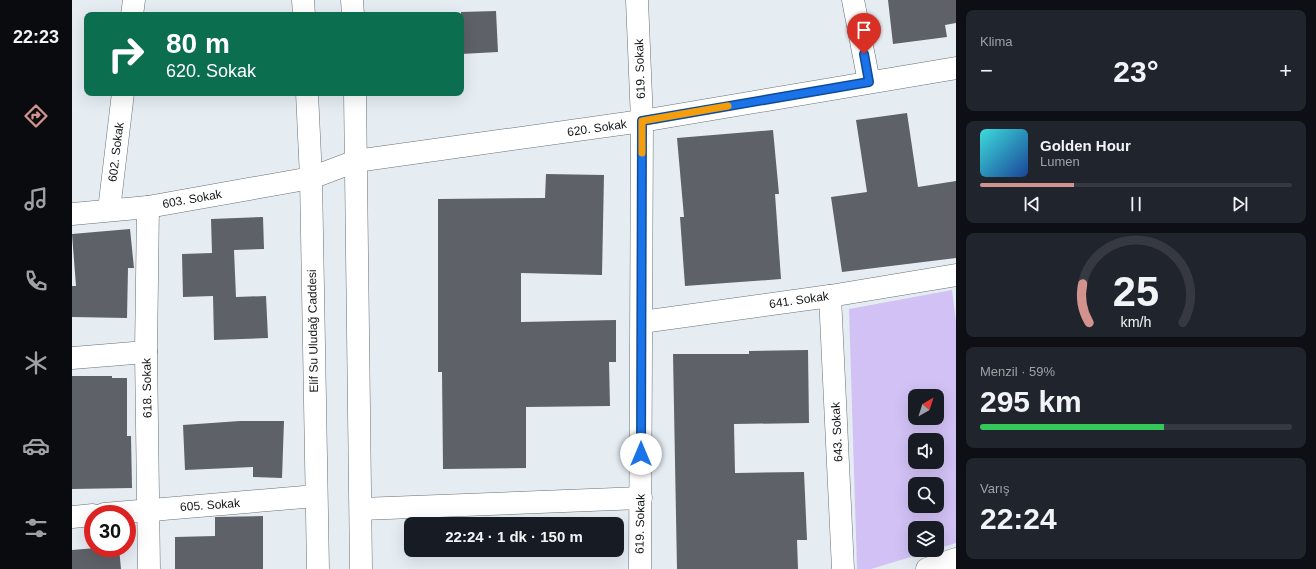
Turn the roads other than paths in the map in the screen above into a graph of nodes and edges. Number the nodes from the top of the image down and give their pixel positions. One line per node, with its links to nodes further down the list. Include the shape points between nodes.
1 (134, 0): 6 (street)
2 (303, 0): 7 (street)
3 (352, 0): 8 (street)
4 (638, 0): 14 (street, 619. Sokak)
5 (853, 0): 10 (street)
6 (132, 12)
7 (304, 12)
8 (353, 12)
9 (956, 68): 10 (street, 620. Sokak)
10 (869, 82): 14 (street, 620. Sokak)
11 (123, 96): 18 (street, 602. Sokak)
12 (307, 96): 16 (street, Elif Su Uludağ Caddesi)
13 (355, 96): 15 (street)
14 (642, 121): 15 (street, 620. Sokak); 22 (street, 619. Sokak)
15 (356, 161): 16 (street, 620. Sokak); 28 (street)
16 (311, 178): 17 (street, 603. Sokak); 25 (street, Elif Su Uludağ Caddesi)
17 (148, 207): 18 (street, 603. Sokak); 23 (street, 618. Sokak)
18 (109, 210): 19 (street, 603. Sokak)
19 (72, 214)
20 (956, 275): 21 (street, 641. Sokak)
21 (830, 296): 22 (street, 641. Sokak); 37 (street, 643. Sokak)
22 (642, 322): 26 (street, 619. Sokak)
23 (146, 352): 24 (street); 27 (street, 618. Sokak)
24 (72, 358)
25 (316, 496): 27 (street, 605. Sokak); 34 (street, Elif Su Uludağ Caddesi)
26 (641, 498): 28 (street); 36 (street, 619. Sokak)
27 (149, 509): 29 (street, 605. Sokak); 33 (street, 618. Sokak)
28 (361, 509): 35 (street)
29 (136, 510)
30 (84, 516): 31 (street)
31 (72, 517)
32 (956, 559): 38 (street)
33 (149, 569)
34 (318, 569)
35 (361, 569)
36 (640, 569)
37 (843, 569)
38 (927, 569)

